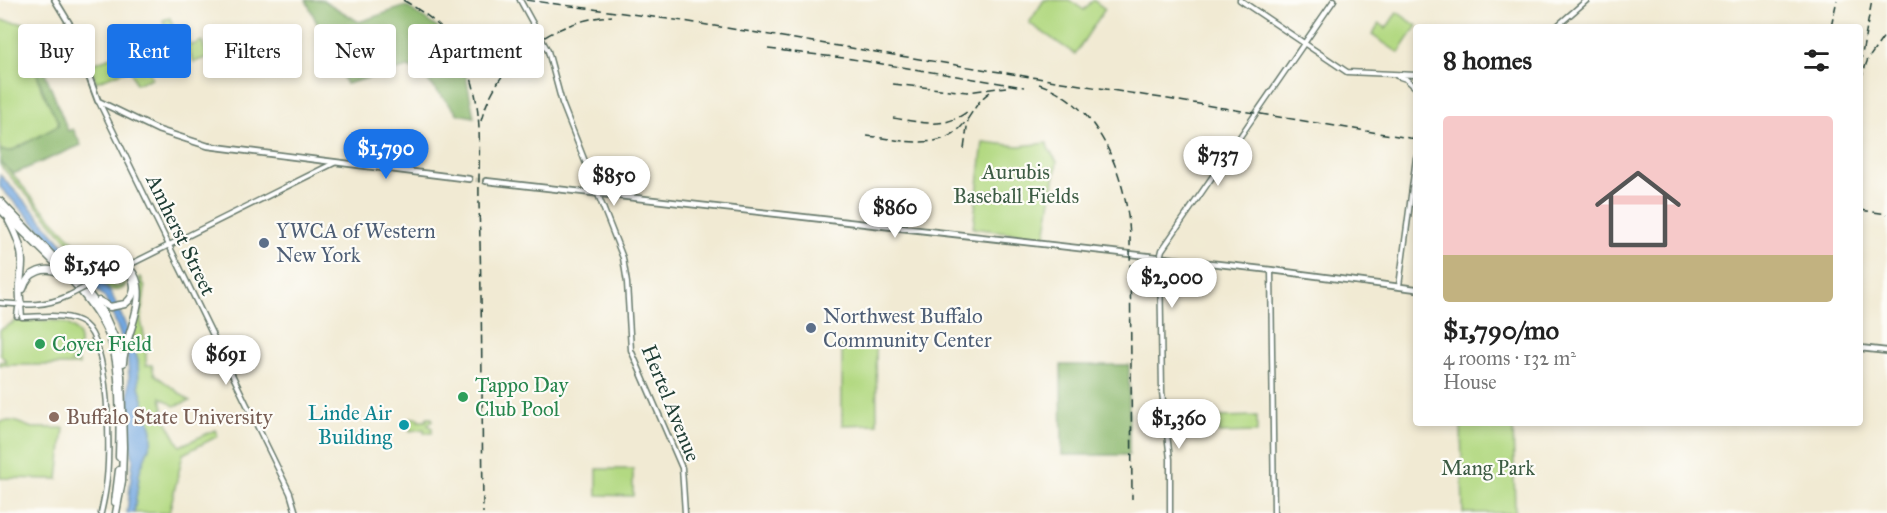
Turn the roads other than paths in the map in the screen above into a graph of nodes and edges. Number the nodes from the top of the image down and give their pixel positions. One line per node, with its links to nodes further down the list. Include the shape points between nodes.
1 (55, 0): 11 (main road, via 69,23)
2 (520, 0): 16 (street, Hertel Avenue, via 548,51 562,103)
3 (1240, 0): 7 (street)
4 (1334, 0): 7 (street)
5 (1587, 0): 6 (street)
6 (1559, 24)
7 (1304, 44): 8 (street, via 1347,72); 20 (street, via 1170,237)
8 (1384, 73): 9 (street); 10 (street, via 1406,79)
9 (1413, 75)
10 (1413, 85)
11 (98, 101): 12 (main road, via 158,130 208,146); 19 (street, Amherst Street)
12 (335, 162): 13 (main road); 19 (street)
13 (469, 179)
14 (486, 181): 16 (main road)
15 (1413, 181): 24 (street)
16 (599, 194): 20 (main road); 35 (street, Hertel Avenue, via 626,270 631,350 682,468)
17 (0, 201): 26 (highway)
18 (2, 211): 23 (highway); 28 (highway, via 21,249)
19 (169, 246): 21 (street); 34 (street, Amherst Street)
20 (1160, 258): 22 (main road); 36 (street, via 1161,392 1170,459)
21 (127, 266): 26 (highway, via 134,282 130,300 120,307 105,306); 28 (street, bridge, via 68,296 44,304); 31 (highway, via 139,291)
22 (1271, 270): 24 (main road); 37 (street)
23 (67, 277): 28 (highway, via 53,270 33,273 25,281); 33 (highway, via 102,320 116,359 119,474)
24 (1399, 286): 25 (main road)
25 (1413, 288)
26 (90, 294): 31 (highway, via 113,334)
27 (0, 303): 28 (street)
28 (21, 304): 32 (street, via 19,316 76,319 96,341 105,384 108,461)
29 (1863, 348): 30 (main road)
30 (1887, 351)
31 (121, 376): 33 (highway, via 123,467)
32 (101, 513)
33 (114, 513)
34 (296, 513)
35 (685, 513)
36 (1170, 513)
37 (1274, 513)

